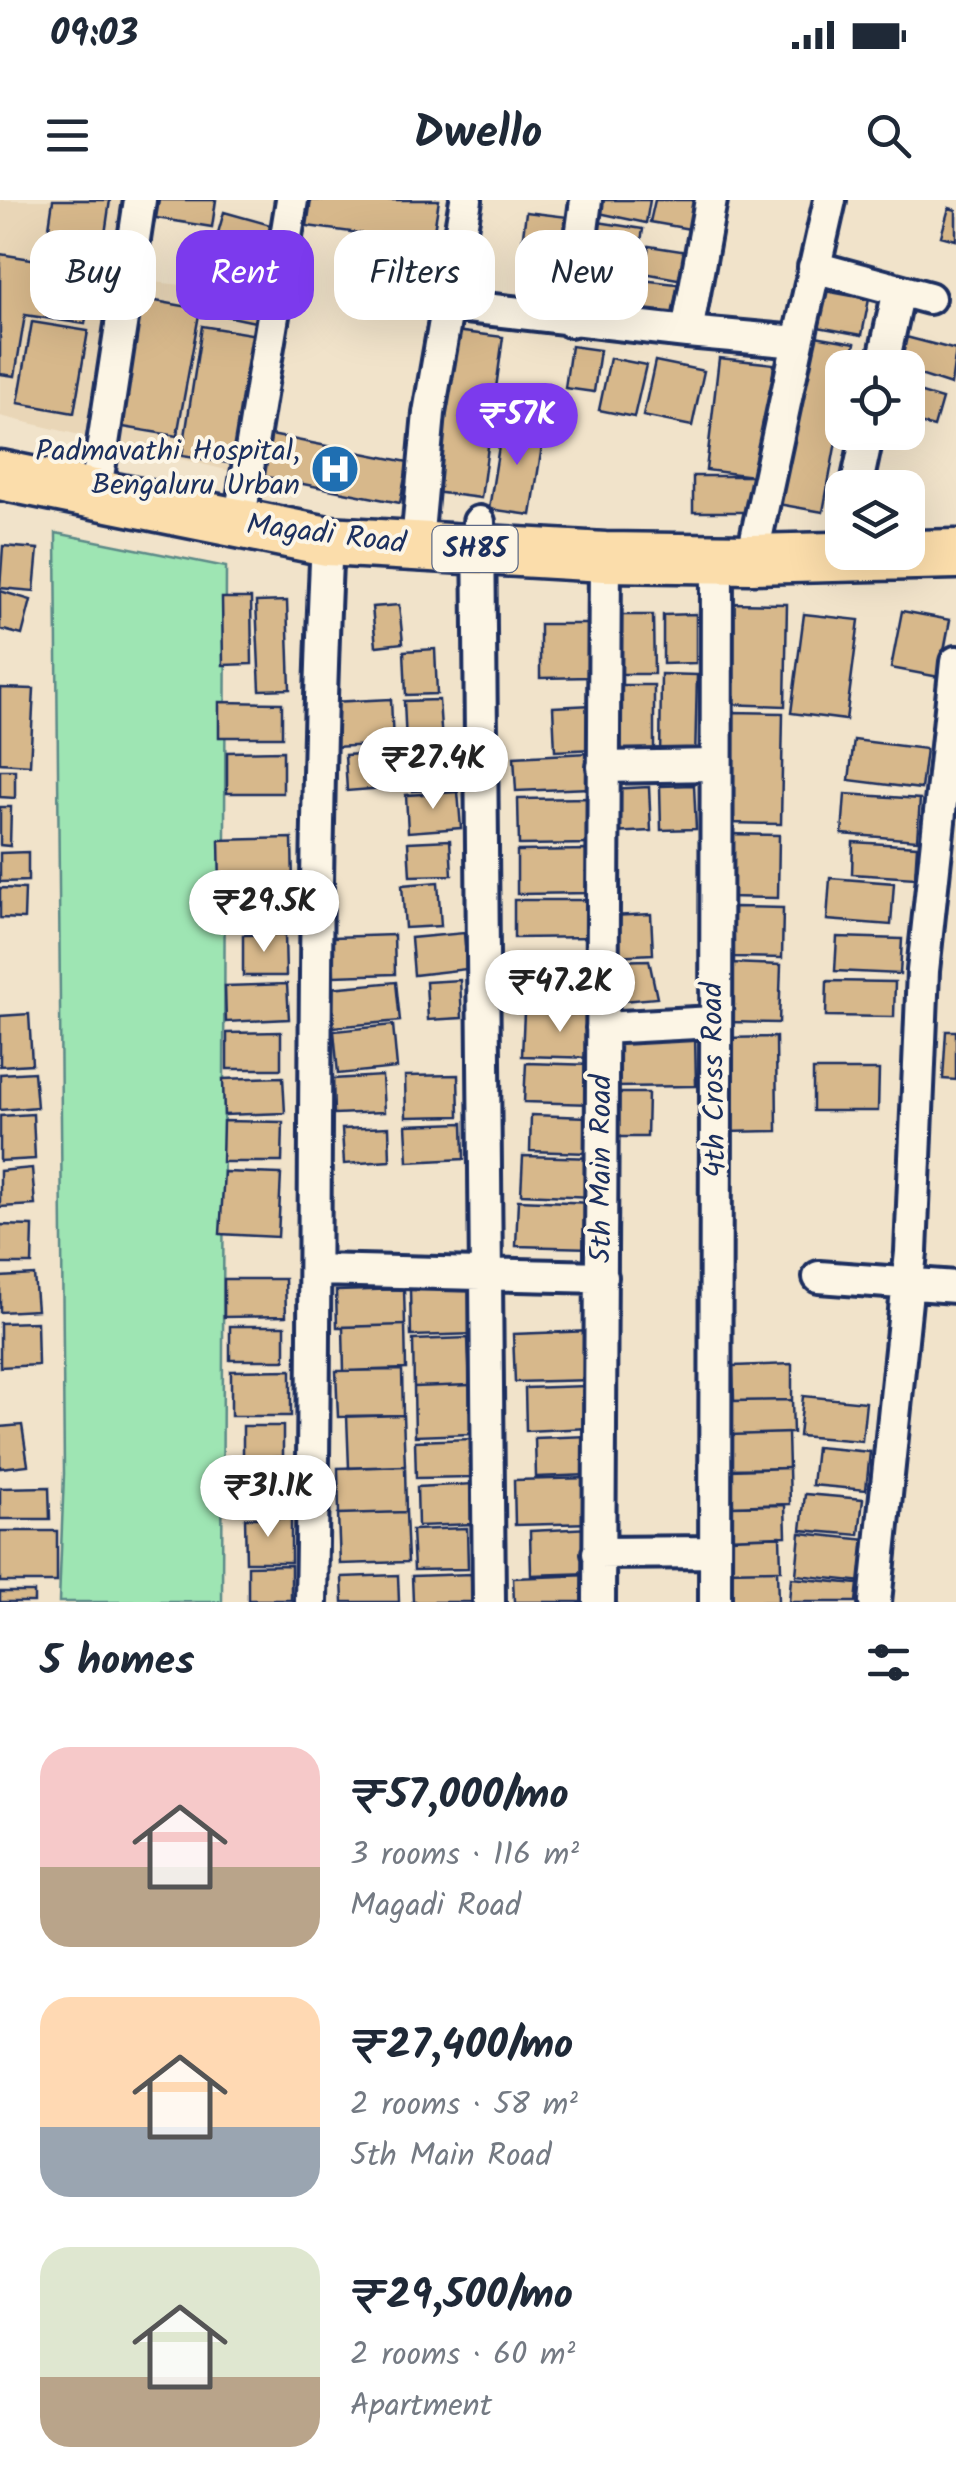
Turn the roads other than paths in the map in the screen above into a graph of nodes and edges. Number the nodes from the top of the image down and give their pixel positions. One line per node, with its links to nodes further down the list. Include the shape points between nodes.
1 (140, 200): 18 (street)
2 (292, 200): 20 (street)
3 (466, 200): 7 (street)
4 (586, 200): 13 (street)
5 (711, 200): 14 (street)
6 (830, 200): 8 (street, 4th Cross Road)
7 (461, 230)
8 (814, 267): 9 (street); 15 (street, 4th Cross Road)
9 (899, 290): 10 (street); 16 (street)
10 (929, 298)
11 (495, 311): 13 (street)
12 (446, 320): 21 (street)
13 (570, 322): 14 (street)
14 (687, 332): 15 (street)
15 (798, 342): 27 (street, 4th Cross Road)
16 (886, 350)
17 (0, 446): 18 (main road, Magadi Road / SH85)
18 (99, 470): 20 (main road, Magadi Road / SH85)
19 (0, 475): 26 (main road, Magadi Road / SH85)
20 (243, 498): 21 (main road, Magadi Road / SH85)
21 (418, 521): 24 (main road, Magadi Road / SH85)
22 (956, 528): 23 (main road)
23 (925, 529)
24 (479, 536): 26 (main road, Magadi Road / SH85); 27 (main road, Magadi Road / SH85); 29 (main road, Magadi Road / SH85); 36 (street)
25 (825, 536): 27 (main road, Magadi Road / SH85)
26 (326, 540): 35 (street, via 318,730)
27 (736, 548): 28 (main road, Magadi Road / SH85); 29 (main road, Magadi Road / SH85); 31 (street, 4th Cross Road)
28 (956, 554)
29 (605, 556): 32 (street, 5th Main Road)
30 (956, 662): 39 (street, via 923,971)
31 (714, 765): 32 (street); 33 (street, 4th Cross Road)
32 (604, 768): 34 (street, 5th Main Road)
33 (714, 1022): 34 (street); 41 (street, 4th Cross Road)
34 (602, 1028): 37 (street, 5th Main Road)
35 (318, 1270): 36 (street); 43 (street)
36 (488, 1274): 37 (street); 44 (street)
37 (602, 1277): 42 (street, 5th Main Road)
38 (819, 1277): 39 (street)
39 (907, 1283): 40 (street); 47 (street)
40 (956, 1287)
41 (714, 1552): 42 (street); 46 (street, 4th Cross Road)
42 (598, 1553): 45 (street, 5th Main Road)
43 (311, 1602)
44 (489, 1602)
45 (599, 1602)
46 (714, 1602)
47 (875, 1602)

